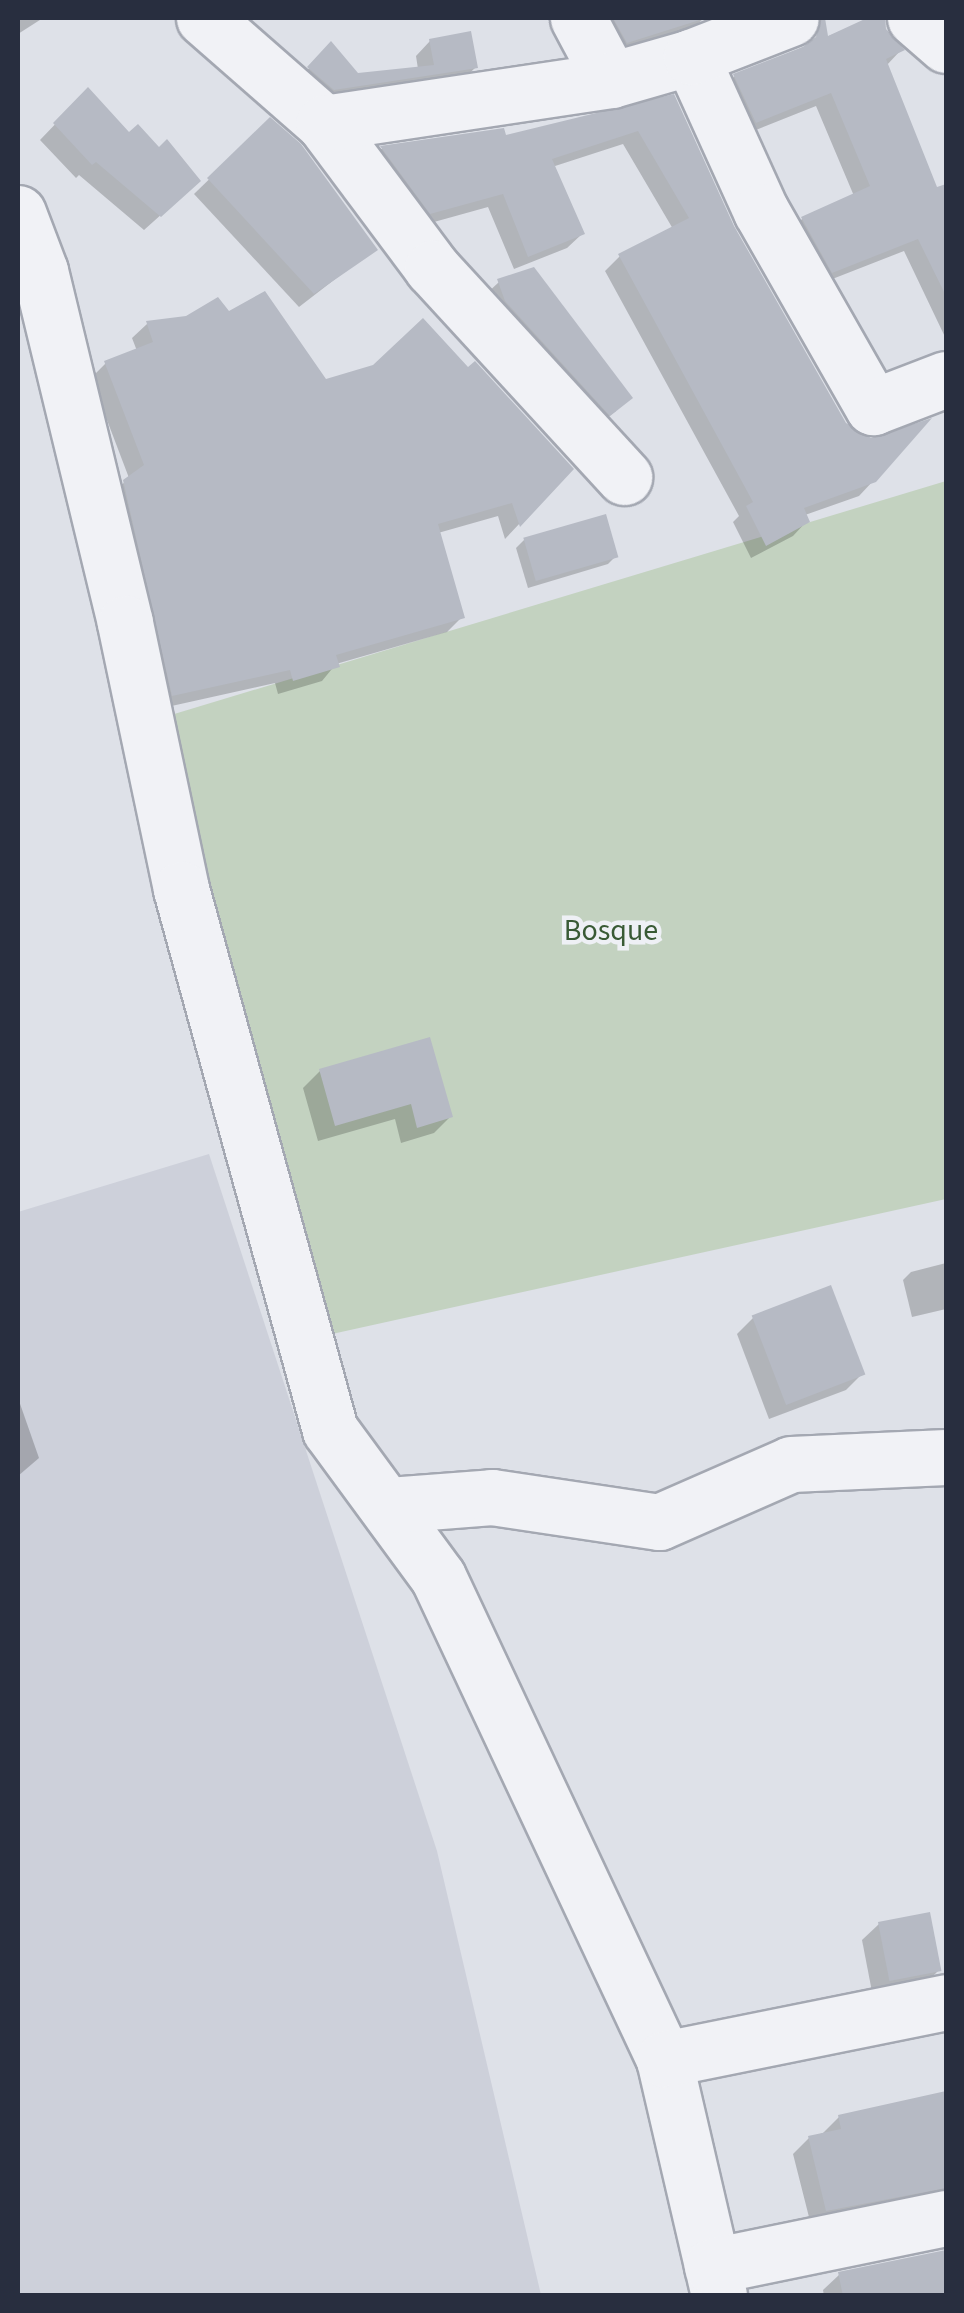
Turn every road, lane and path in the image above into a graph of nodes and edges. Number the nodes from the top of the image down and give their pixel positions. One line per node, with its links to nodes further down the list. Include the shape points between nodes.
1 (204, 18): 8 (street)
2 (578, 18): 7 (street)
3 (914, 18): 5 (street)
4 (757, 24): 6 (street)
5 (946, 45)
6 (691, 57): 7 (street); 10 (street, via 761,211 873,407)
7 (610, 80): 8 (street)
8 (324, 124): 11 (street, via 432,268)
9 (18, 213): 13 (street, via 40,271 125,623 180,890 330,1430)
10 (946, 379)
11 (624, 477)
12 (946, 1457): 13 (street, via 791,1464 659,1522 492,1497)
13 (389, 1505): 15 (street, via 438,1577)
14 (946, 2002): 15 (street)
15 (664, 2059): 17 (street)
16 (946, 2218): 17 (street)
17 (715, 2281)

